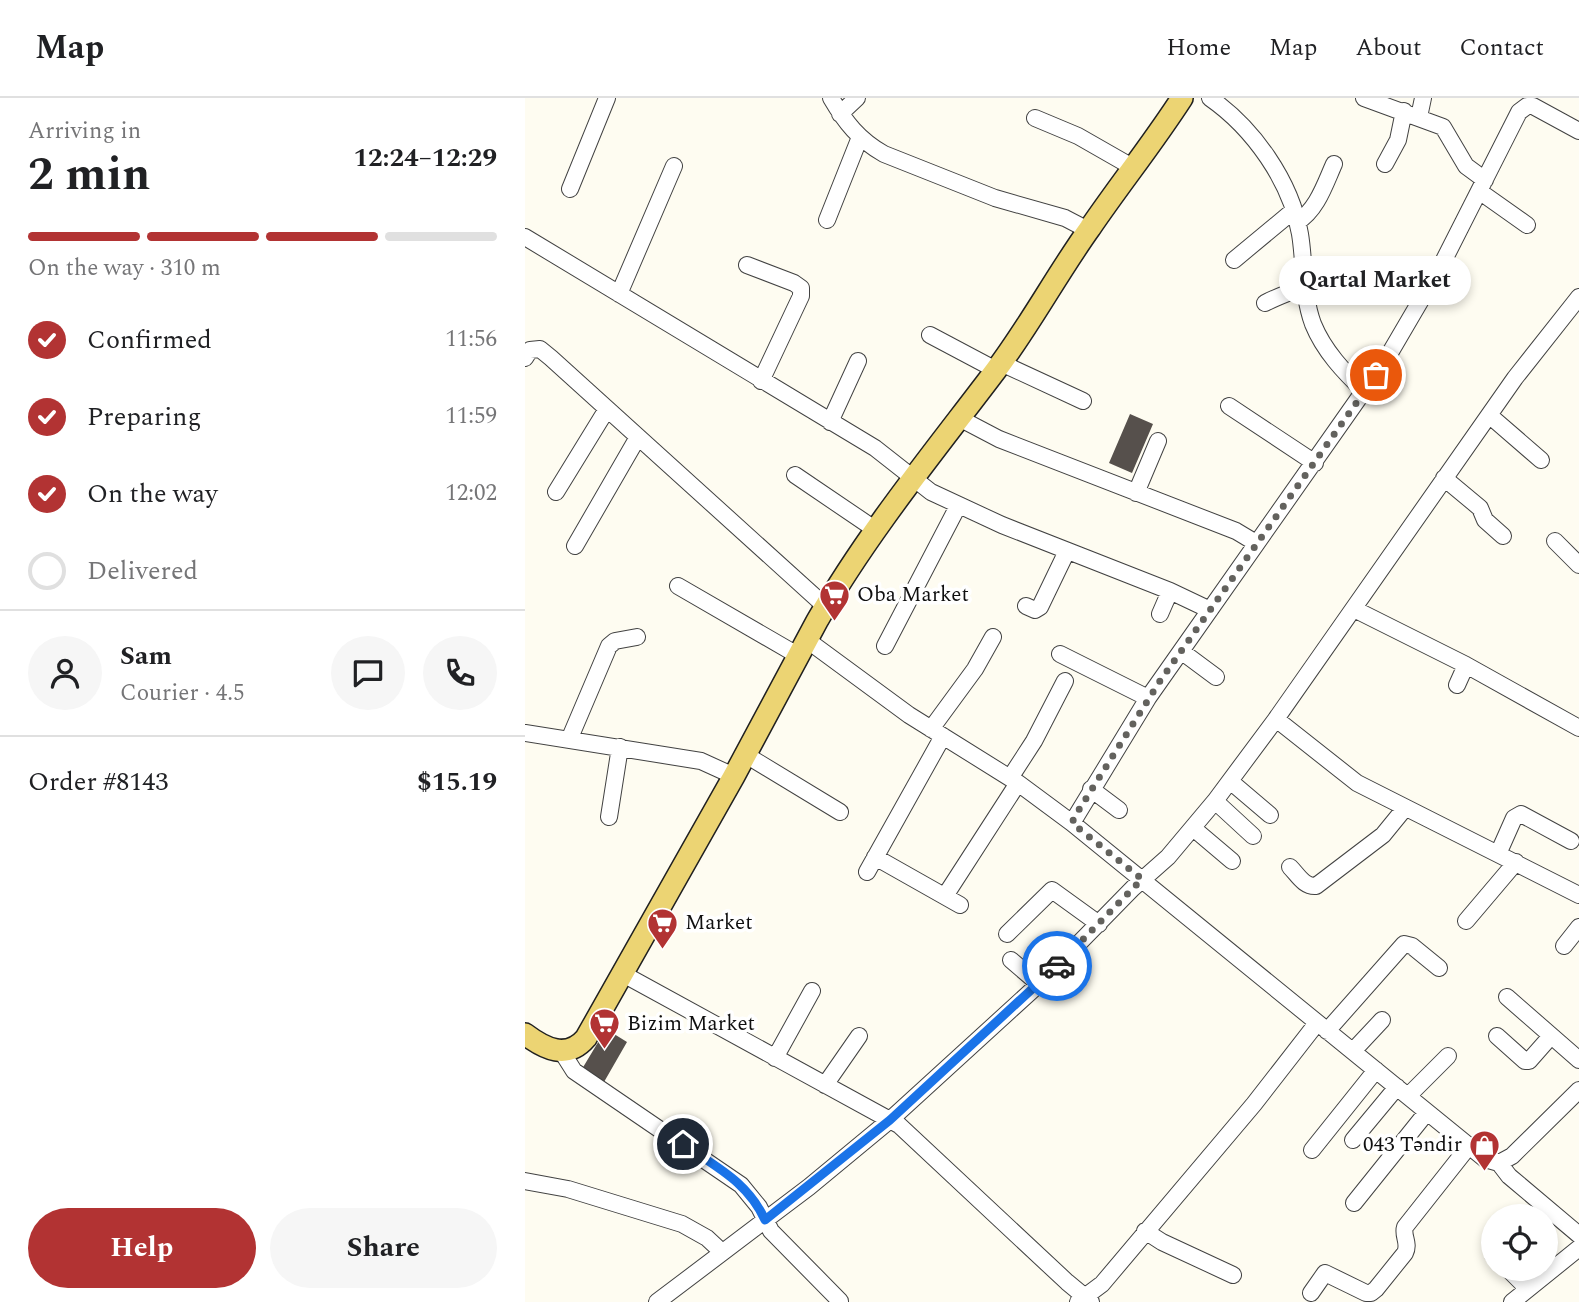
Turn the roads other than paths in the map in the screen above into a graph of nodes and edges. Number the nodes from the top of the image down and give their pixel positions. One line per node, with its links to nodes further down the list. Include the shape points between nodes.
1 (607, 98): 20 (street)
2 (831, 98): 10 (street)
3 (857, 98): 10 (street)
4 (1182, 98): 18 (main road)
5 (1210, 98): 21 (street, via 1270,160)
6 (1364, 98): 9 (street)
7 (1423, 98): 11 (street)
8 (1527, 102): 13 (street); 19 (street)
9 (1403, 111): 11 (street); 16 (street, via 1398,140)
10 (840, 114): 14 (street)
11 (1419, 117): 19 (street, via 1443,127)
12 (1035, 118): 18 (street)
13 (1579, 131)
14 (860, 137): 22 (street); 24 (street, via 884,154)
15 (1334, 164): 21 (street, via 1309,212)
16 (1385, 164)
17 (674, 166): 30 (street)
18 (1134, 168): 24 (main road)
19 (1482, 186): 23 (street); 38 (street)
20 (570, 189)
21 (1295, 217): 26 (street); 29 (street)
22 (827, 220)
23 (1527, 225)
24 (1088, 230): 36 (main road)
25 (525, 237): 30 (street)
26 (1234, 260)
27 (747, 265): 37 (street, via 801,288)
28 (1329, 269): 29 (street)
29 (1304, 286): 32 (street); 38 (street, via 1321,341)
30 (619, 294): 37 (street)
31 (1579, 297): 42 (street)
32 (1265, 303)
33 (930, 335): 36 (street)
34 (525, 358): 41 (street, via 530,350 540,349)
35 (858, 361): 44 (street)
36 (999, 367): 39 (street); 43 (main road)
37 (761, 381): 44 (street)
38 (1365, 392): 48 (street)
39 (1083, 401)
40 (1229, 406): 48 (street)
41 (607, 409): 45 (street); 52 (street)
42 (1489, 415): 47 (street); 50 (street)
43 (959, 418): 51 (main road); 53 (street, via 999,439)
44 (830, 422): 51 (street, via 875,448)
45 (638, 437): 59 (street); 64 (street)
46 (1159, 441): 53 (street)
47 (1541, 460)
48 (1315, 463): 58 (street)
49 (795, 475): 55 (street)
50 (1444, 478): 56 (street, via 1480,508 1485,520); 66 (street)
51 (913, 479): 54 (street); 55 (main road)
52 (556, 492)
53 (1136, 493): 58 (street)
54 (958, 506): 60 (street); 71 (street)
55 (876, 530): 64 (main road)
56 (1503, 536)
57 (1555, 541): 61 (street)
58 (1256, 543): 67 (street)
59 (575, 546)
60 (1067, 551): 63 (street); 65 (street, via 1040,607)
61 (1579, 565)
62 (678, 586): 72 (street)
63 (1170, 591): 67 (street); 68 (street)
64 (825, 606): 72 (main road)
65 (1026, 606)
66 (1354, 609): 75 (street); 80 (street)
67 (1210, 610): 73 (street)
68 (1160, 614)
69 (637, 637): 84 (street, via 609,646)
70 (993, 637): 83 (street)
71 (885, 646)
72 (803, 648): 83 (street); 86 (main road)
73 (1181, 651): 76 (street); 79 (street)
74 (1060, 654): 79 (street)
75 (1466, 665): 78 (street); 81 (street)
76 (1216, 677)
77 (1066, 681): 88 (street)
78 (1457, 685)
79 (1148, 698): 90 (street)
80 (1276, 719): 89 (street); 92 (street, via 1357,783)
81 (1579, 728)
82 (525, 733): 84 (street)
83 (937, 733): 88 (street); 102 (street)
84 (569, 740): 85 (street)
85 (621, 747): 87 (street, via 701,761); 96 (street)
86 (745, 755): 87 (main road); 94 (street)
87 (734, 776): 118 (main road)
88 (1014, 780): 97 (street); 109 (street)
89 (1230, 780): 91 (street); 95 (street)
90 (1091, 789): 93 (street); 97 (street)
91 (1215, 801): 98 (street); 99 (street)
92 (1405, 808): 101 (street); 105 (street, via 1383,835 1316,886 1305,883)
93 (1119, 810)
94 (840, 812)
95 (1270, 815)
96 (609, 817)
97 (1072, 823): 107 (street)
98 (1193, 828): 103 (street); 107 (street)
99 (1253, 836)
100 (1571, 841): 101 (street, via 1521,814 1514,818)
101 (1498, 854): 104 (street)
102 (875, 857): 106 (street); 109 (street)
103 (1232, 861)
104 (1516, 862): 108 (street); 111 (street)
105 (1290, 867)
106 (867, 872)
107 (1142, 879): 112 (street); 123 (street)
108 (1579, 895)
109 (945, 897): 110 (street)
110 (960, 905)
111 (1466, 921)
112 (1099, 924): 114 (street, via 1052,890); 119 (street)
113 (1579, 927): 115 (street)
114 (1007, 933)
115 (1564, 946)
116 (1011, 960): 119 (street)
117 (1439, 968): 123 (street, via 1404,944)
118 (624, 974): 129 (main road, via 586,1038); 131 (street)
119 (1039, 984): 138 (street)
120 (812, 991): 131 (street)
121 (1507, 997): 127 (street)
122 (1382, 1020): 128 (street)
123 (1322, 1027): 128 (street); 146 (street)
124 (525, 1034): 129 (main road)
125 (859, 1036): 134 (street)
126 (1497, 1036): 127 (street, via 1529,1061)
127 (1551, 1036): 132 (street)
128 (1353, 1051): 133 (street)
129 (562, 1052): 145 (street, via 573,1071 741,1185)
130 (1448, 1056): 136 (street)
131 (775, 1058): 134 (street)
132 (1579, 1060)
133 (1376, 1070): 136 (street); 141 (street)
134 (825, 1085): 138 (street)
135 (1579, 1090): 142 (street, via 1512,1156)
136 (1403, 1092): 137 (street); 139 (street)
137 (1427, 1112): 140 (street); 144 (street)
138 (890, 1120): 145 (street); 154 (street, via 910,1133)
139 (1353, 1140)
140 (1468, 1146): 142 (street); 153 (street, via 1405,1227 1407,1249 1376,1289 1366,1293 1325,1273)
141 (1312, 1150)
142 (1499, 1163): 147 (street)
143 (525, 1181): 149 (street, via 568,1189 682,1224)
144 (1354, 1203)
145 (765, 1220): 149 (street); 155 (street)
146 (1145, 1231): 150 (street); 154 (street)
147 (1579, 1236)
148 (1579, 1248): 152 (street)
149 (722, 1252): 156 (street)
150 (1233, 1275)
151 (1520, 1281): 152 (street)
152 (1528, 1289): 157 (street)
153 (1311, 1293)
154 (1085, 1300)
155 (840, 1301)
156 (657, 1302)
157 (1512, 1302)

